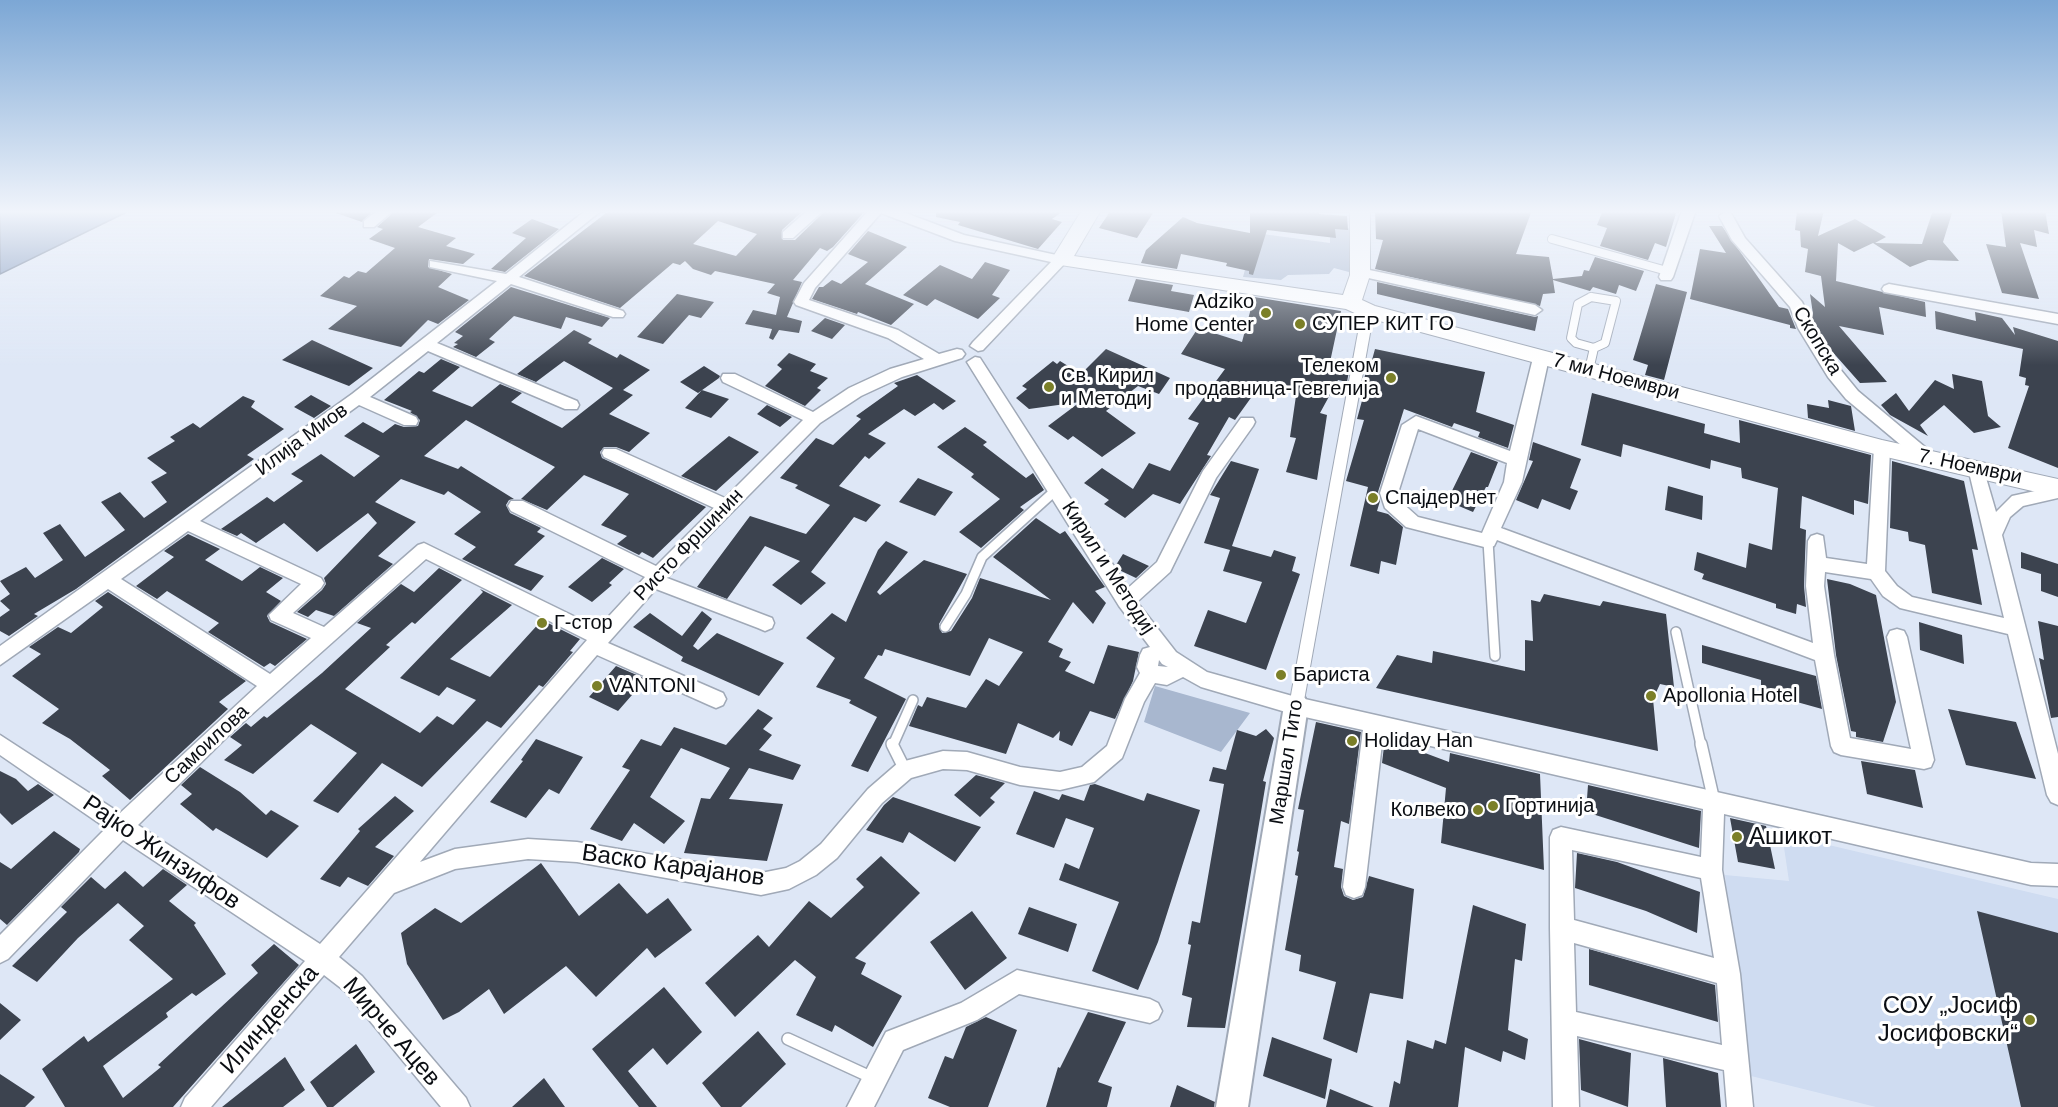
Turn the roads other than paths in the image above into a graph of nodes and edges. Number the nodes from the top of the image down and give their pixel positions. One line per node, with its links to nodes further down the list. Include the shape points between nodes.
1 (531, 262): 12 (street, Илија Миов)
2 (831, 262): 22 (street, via 809,286 801,302 893,334)
3 (1059, 262): 20 (street)
4 (1072, 262): 14 (main road, 7 ми Ноември)
5 (1360, 262): 10 (main road)
6 (1626, 262): 11 (lane)
7 (1670, 262): 11 (street)
8 (1758, 262): 32 (street, Скопска, via 1797,305 1806,328 1852,395)
9 (435, 264): 12 (street)
10 (1360, 272): 14 (main road); 15 (street)
11 (1666, 274)
12 (510, 279): 16 (street); 18 (street, Илија Миов)
13 (1889, 289): 17 (street)
14 (1359, 307): 21 (main road, 7 ми Ноември); 64 (street, Маршал Тито)
15 (1535, 310)
16 (618, 314)
17 (2058, 319)
18 (426, 344): 25 (street, Илија Миов); 26 (street)
19 (1594, 348): 19 (lane, via 1605,343 1616,301 1606,297 1590,297 1578,304 1571,338); 23 (lane)
20 (970, 354): 22 (street, Ристо Фршинин); 35 (street, Кирил и Методиј)
21 (1542, 357): 23 (main road, 7 ми Ноември); 33 (street)
22 (936, 359): 27 (street, Ристо Фршинин, via 855,392)
23 (1589, 370): 30 (main road, 7 ми Ноември)
24 (729, 378): 27 (street)
25 (358, 398): 28 (street); 39 (street, Илија Миов)
26 (571, 405)
27 (814, 419): 38 (street, Ристо Фршинин)
28 (410, 421)
29 (1247, 422): 47 (street, via 1209,475 1164,567)
30 (1882, 448): 32 (main road, 7. Ноември); 44 (street)
31 (610, 453): 38 (street)
32 (1926, 457): 34 (main road, 7. Ноември)
33 (1516, 460): 41 (street, via 1513,482); 41 (street, via 1416,422 1408,429 1389,493 1391,504 1412,522)
34 (1976, 468): 36 (main road, 7. Ноември); 40 (street)
35 (1058, 489): 47 (street, Кирил и Методиј); 49 (lane, via 982,557 966,594)
36 (2058, 490): 40 (street, via 2018,501 2004,513)
37 (517, 506): 45 (street)
38 (727, 506): 45 (street, Ристо Фршинин)
39 (188, 523): 46 (street, Илија Миов); 52 (street, via 315,583 278,615)
40 (1993, 534): 50 (street)
41 (1489, 536): 56 (street); 57 (lane)
42 (1817, 541): 43 (street)
43 (1817, 564): 44 (street); 56 (street, via 1815,586)
44 (1876, 573): 50 (street, via 1890,591 1907,603)
45 (656, 578): 48 (street); 54 (street, Ристо Фршинин)
46 (108, 580): 58 (street, Илија Миов); 61 (street)
47 (1126, 601): 55 (street, Кирил и Методиј)
48 (765, 623)
49 (945, 627)
50 (2015, 628): 68 (street)
51 (1676, 632): 69 (lane)
52 (327, 637): 54 (street, Самоилова, via 424,550); 61 (street, Самоилова)
53 (1897, 637): 56 (street, via 1924,760 1841,746)
54 (597, 641): 62 (street); 73 (street, Ристо Фршинин)
55 (1162, 651): 59 (street, Кирил и Методиј); 60 (street, via 1150,655 1147,667)
56 (1824, 655)
57 (1494, 656)
58 (0, 657)
59 (1178, 667): 60 (street, via 1167,677); 64 (street, Кирил и Методиј, via 1227,688)
60 (1151, 672): 67 (street, Вaско Карајанов, via 1135,699 1115,752 1087,775 1059,781 1020,776 967,761 943,760)
61 (272, 685): 70 (street, Самоилова)
62 (716, 699)
63 (913, 700): 67 (lane, via 892,743)
64 (1296, 706): 65 (street, Кирил и Методиј); 87 (street, Маршал Тито)
65 (1374, 723): 69 (street, Кирил и Методиј); 74 (street)
66 (0, 744): 70 (street, Рајко Жинзифов)
67 (905, 770): 73 (street, Вaско Карајанов, via 875,796 828,851 789,878 761,884 577,852 528,849 455,859)
68 (2058, 795)
69 (1714, 801): 71 (street); 72 (street, Кирил и Методиј, via 2031,874)
70 (122, 826): 76 (street, Самоилова); 77 (street, Рајко Жинзифов)
71 (1711, 870): 75 (street, via 1561,837); 78 (street)
72 (2058, 875)
73 (388, 885): 77 (street, Ристо Фршинин)
74 (1354, 887)
75 (1561, 928): 78 (street); 80 (street)
76 (0, 951)
77 (323, 959): 84 (street, Илинденска); 85 (street, Мирче Ацев, via 354,984)
78 (1728, 974): 82 (street)
79 (1150, 1011): 83 (street, via 1017,982 969,1012 895,1041)
80 (1565, 1021): 82 (street); 88 (street)
81 (788, 1040): 83 (lane)
82 (1735, 1060): 89 (street)
83 (875, 1079): 86 (street)
84 (194, 1107)
85 (457, 1107)
86 (860, 1107)
87 (1232, 1107)
88 (1566, 1107)
89 (1740, 1107)

